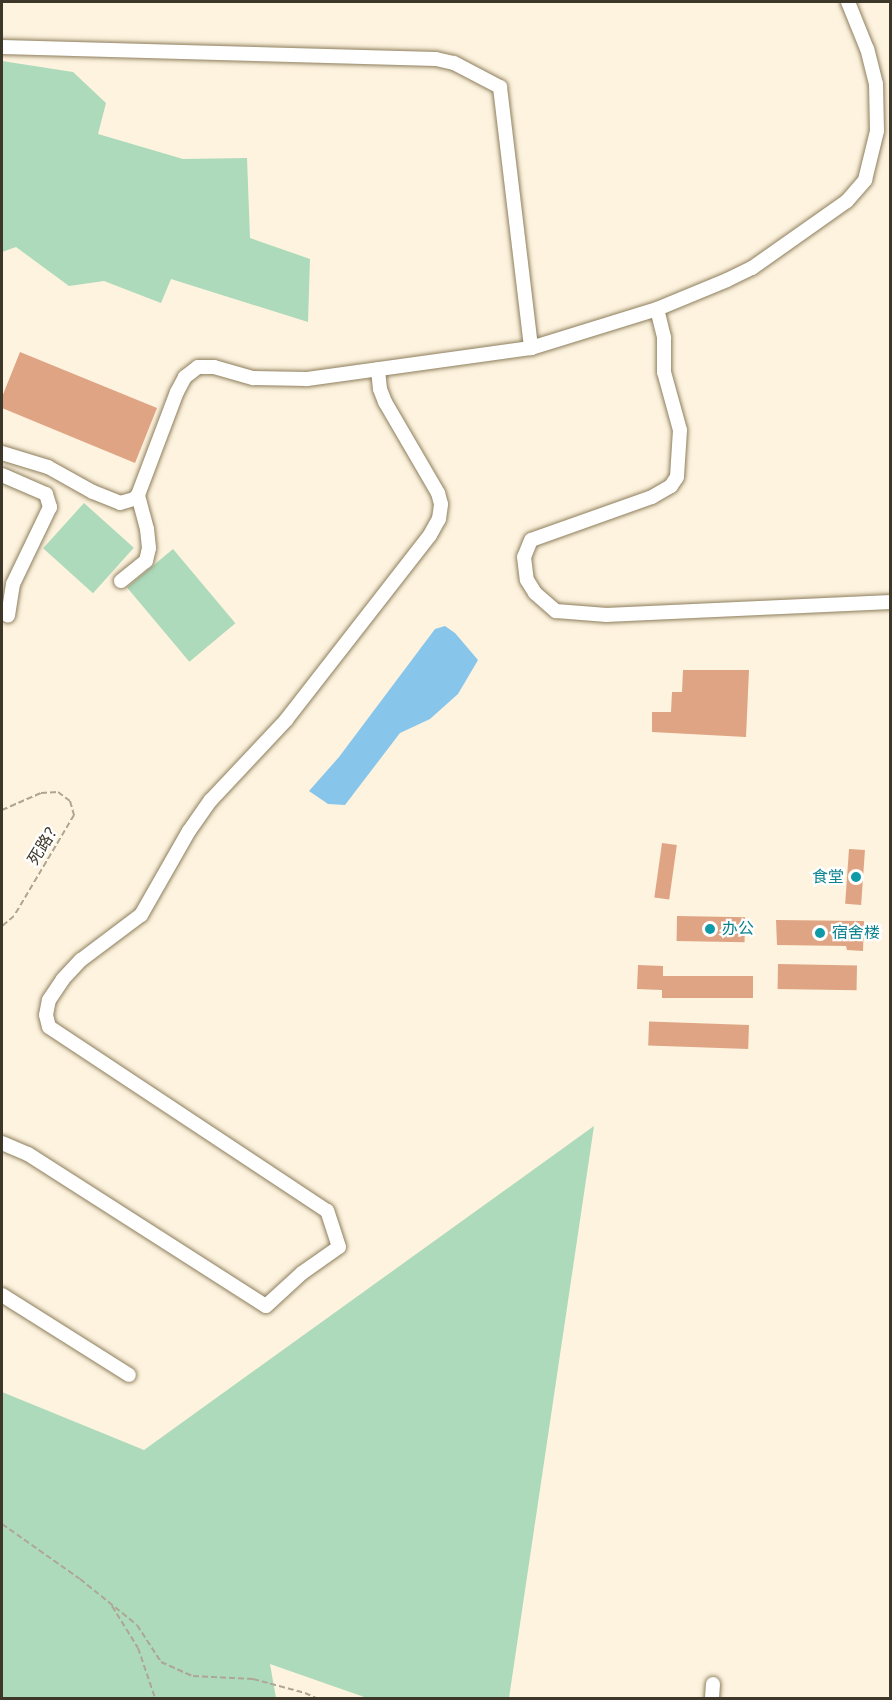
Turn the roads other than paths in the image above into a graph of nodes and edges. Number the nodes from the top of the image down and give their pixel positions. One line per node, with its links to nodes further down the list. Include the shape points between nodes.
1 (848, 2): 3 (street, via 876,84 877,131 865,180 847,201 752,268)
2 (2, 47): 4 (street, via 436,59 454,63 500,87)
3 (657, 309): 4 (street); 10 (street, via 664,338 664,372 680,430 677,477 671,486 652,497 531,540 524,557 527,580 535,593 556,611 607,615)
4 (531, 348): 5 (street)
5 (378, 369): 8 (street, via 307,380 254,378 214,367 198,367 185,377 177,392); 12 (street, via 385,402 438,493 439,519 286,720 212,800 189,831 141,915 81,960 49,1000 46,1015 48,1027 327,1210 339,1246 266,1306 28,1154)
6 (2, 453): 8 (street, via 48,467 120,503)
7 (2, 475): 11 (street, via 46,494 50,507 13,584)
8 (138, 495): 9 (street, via 149,548 146,561)
9 (121, 581)
10 (891, 602)
11 (8, 616)
12 (2, 1143)
13 (2, 1295): 14 (street)
14 (129, 1375)

